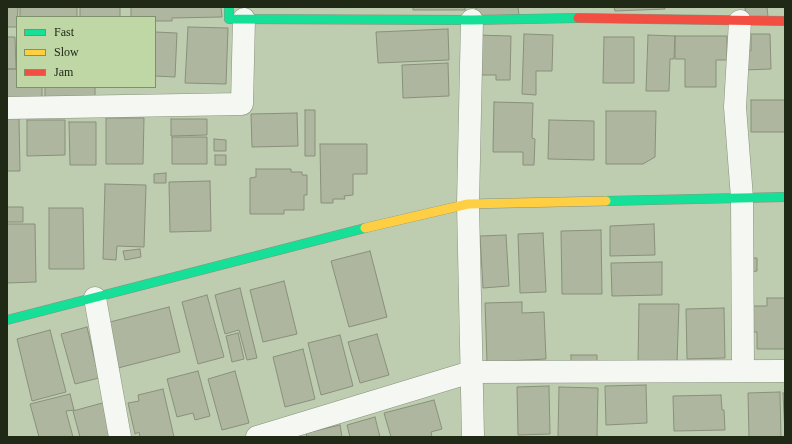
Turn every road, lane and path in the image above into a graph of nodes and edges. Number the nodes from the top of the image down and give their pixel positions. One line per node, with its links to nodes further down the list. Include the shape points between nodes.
1 (236, 13): 3 (street); 6 (street, via 242,104)
2 (610, 13): 3 (street); 4 (street)
3 (472, 20): 9 (street)
4 (740, 21): 5 (street); 8 (street, via 735,106)
5 (785, 21)
6 (7, 108)
7 (785, 197): 8 (street)
8 (742, 198): 9 (street); 12 (street)
9 (468, 204): 10 (street); 14 (street)
10 (96, 298): 11 (street); 15 (street)
11 (7, 320)
12 (743, 371): 13 (street); 14 (street)
13 (785, 371)
14 (471, 372): 16 (street); 17 (street)
15 (120, 437)
16 (257, 437)
17 (473, 437)

